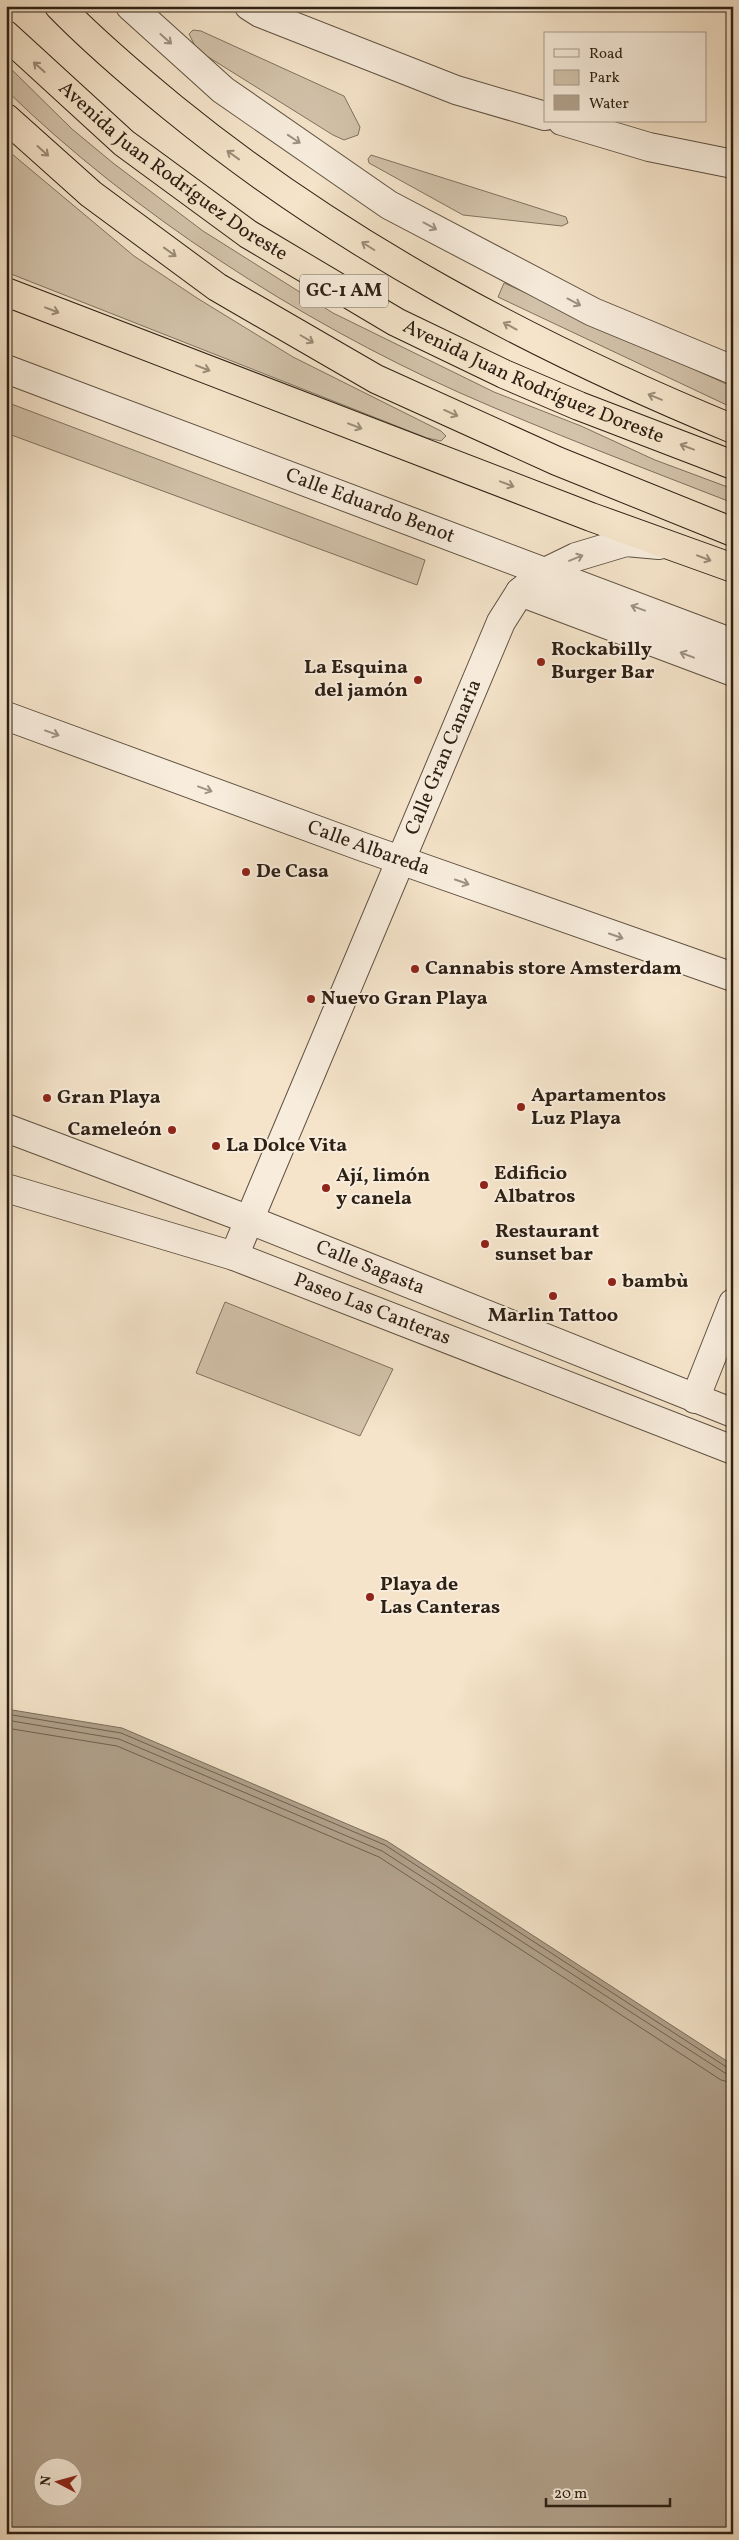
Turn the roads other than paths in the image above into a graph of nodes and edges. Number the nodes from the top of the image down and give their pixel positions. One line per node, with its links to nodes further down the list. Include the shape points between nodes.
1 (60, 6): 12 (highway, one-way to 1, via 643,392 557,351 362,242 212,140 130,72)
2 (130, 6): 11 (street, one-way to 11, via 223,90 390,205 593,312)
3 (250, 6): 5 (street, via 260,13 456,90)
4 (6, 35): 13 (highway, Avenida Juan Rodríguez Doreste / GC-1 AM, one-way to 4, via 504,374 396,322 297,264 248,234 124,143)
5 (544, 116)
6 (6, 118): 14 (highway, GC-1 AM, one-way to 14, via 91,194 217,286 376,379 556,461)
7 (565, 122): 8 (street, via 649,147)
8 (733, 164)
9 (6, 292): 15 (highway, one-way to 15, via 590,517)
10 (6, 369): 17 (street, Calle Eduardo Benot)
11 (733, 370)
12 (733, 429)
13 (733, 465)
14 (733, 532)
15 (676, 547): 16 (highway, one-way to 16); 17 (street, Calle Gran Canaria, one-way to 15, via 576,557 626,542)
16 (733, 568)
17 (543, 573): 18 (street, Calle Gran Canaria); 19 (street, Calle Eduardo Benot, one-way to 17)
18 (520, 592): 20 (street, one-way to 18); 22 (street, Calle Gran Canaria, via 501,622)
19 (733, 643)
20 (733, 672)
21 (6, 716): 22 (street, Calle Albareda, one-way to 22)
22 (400, 860): 23 (street, Calle Albareda, one-way to 23); 26 (street, Calle Gran Canaria)
23 (733, 977)
24 (6, 1128): 26 (street, Calle Sagasta)
25 (6, 1188): 27 (street, Paseo Las Canteras)
26 (250, 1220): 27 (street, Calle Gran Canaria); 29 (street, Calle Sagasta)
27 (234, 1256): 31 (street, Paseo Las Canteras)
28 (733, 1303): 29 (street)
29 (695, 1399): 30 (street, Calle Sagasta)
30 (733, 1413)
31 (733, 1450)

